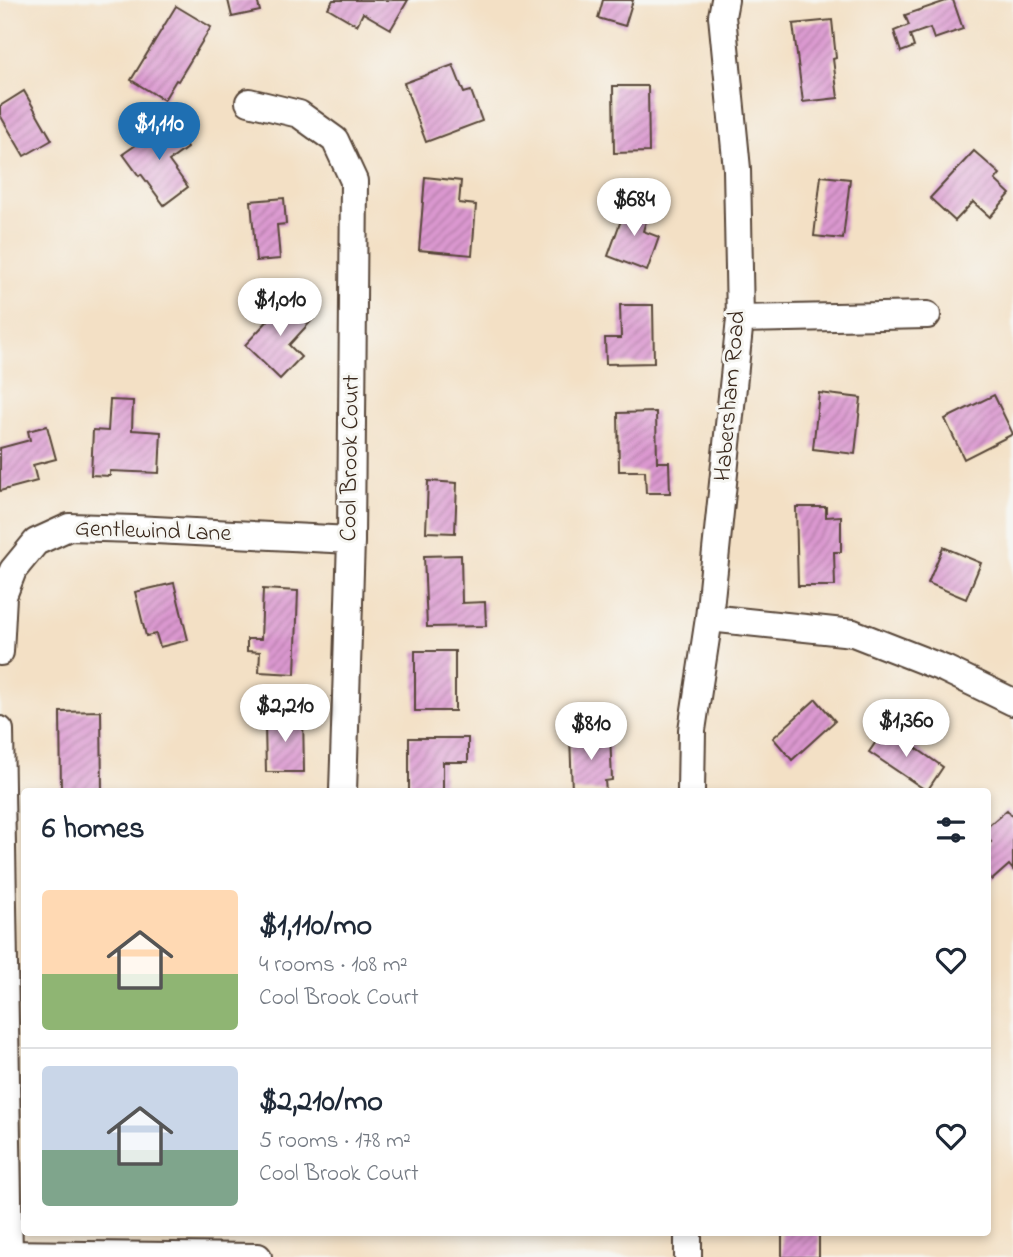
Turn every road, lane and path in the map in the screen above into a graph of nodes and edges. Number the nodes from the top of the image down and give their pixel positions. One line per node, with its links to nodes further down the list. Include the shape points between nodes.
1 (725, 0): 4 (street, Habersham Road, via 722,16 737,169)
2 (249, 102): 5 (street, Cool Brook Court, via 299,114 326,133 335,140 354,181)
3 (927, 315): 4 (street)
4 (740, 319): 6 (street, Habersham Road)
5 (351, 540): 7 (street, Gentlewind Lane, via 69,527 36,542 13,570 3,596); 10 (street, Cool Brook Court)
6 (709, 618): 8 (street, via 853,633 945,668); 11 (street, Habersham Road, via 692,730)
7 (0, 652)
8 (1013, 702)
9 (0, 730): 13 (street)
10 (344, 788)
11 (691, 788)
12 (688, 1236): 15 (street)
13 (6, 1255): 14 (street)
14 (258, 1257)
15 (688, 1257)

